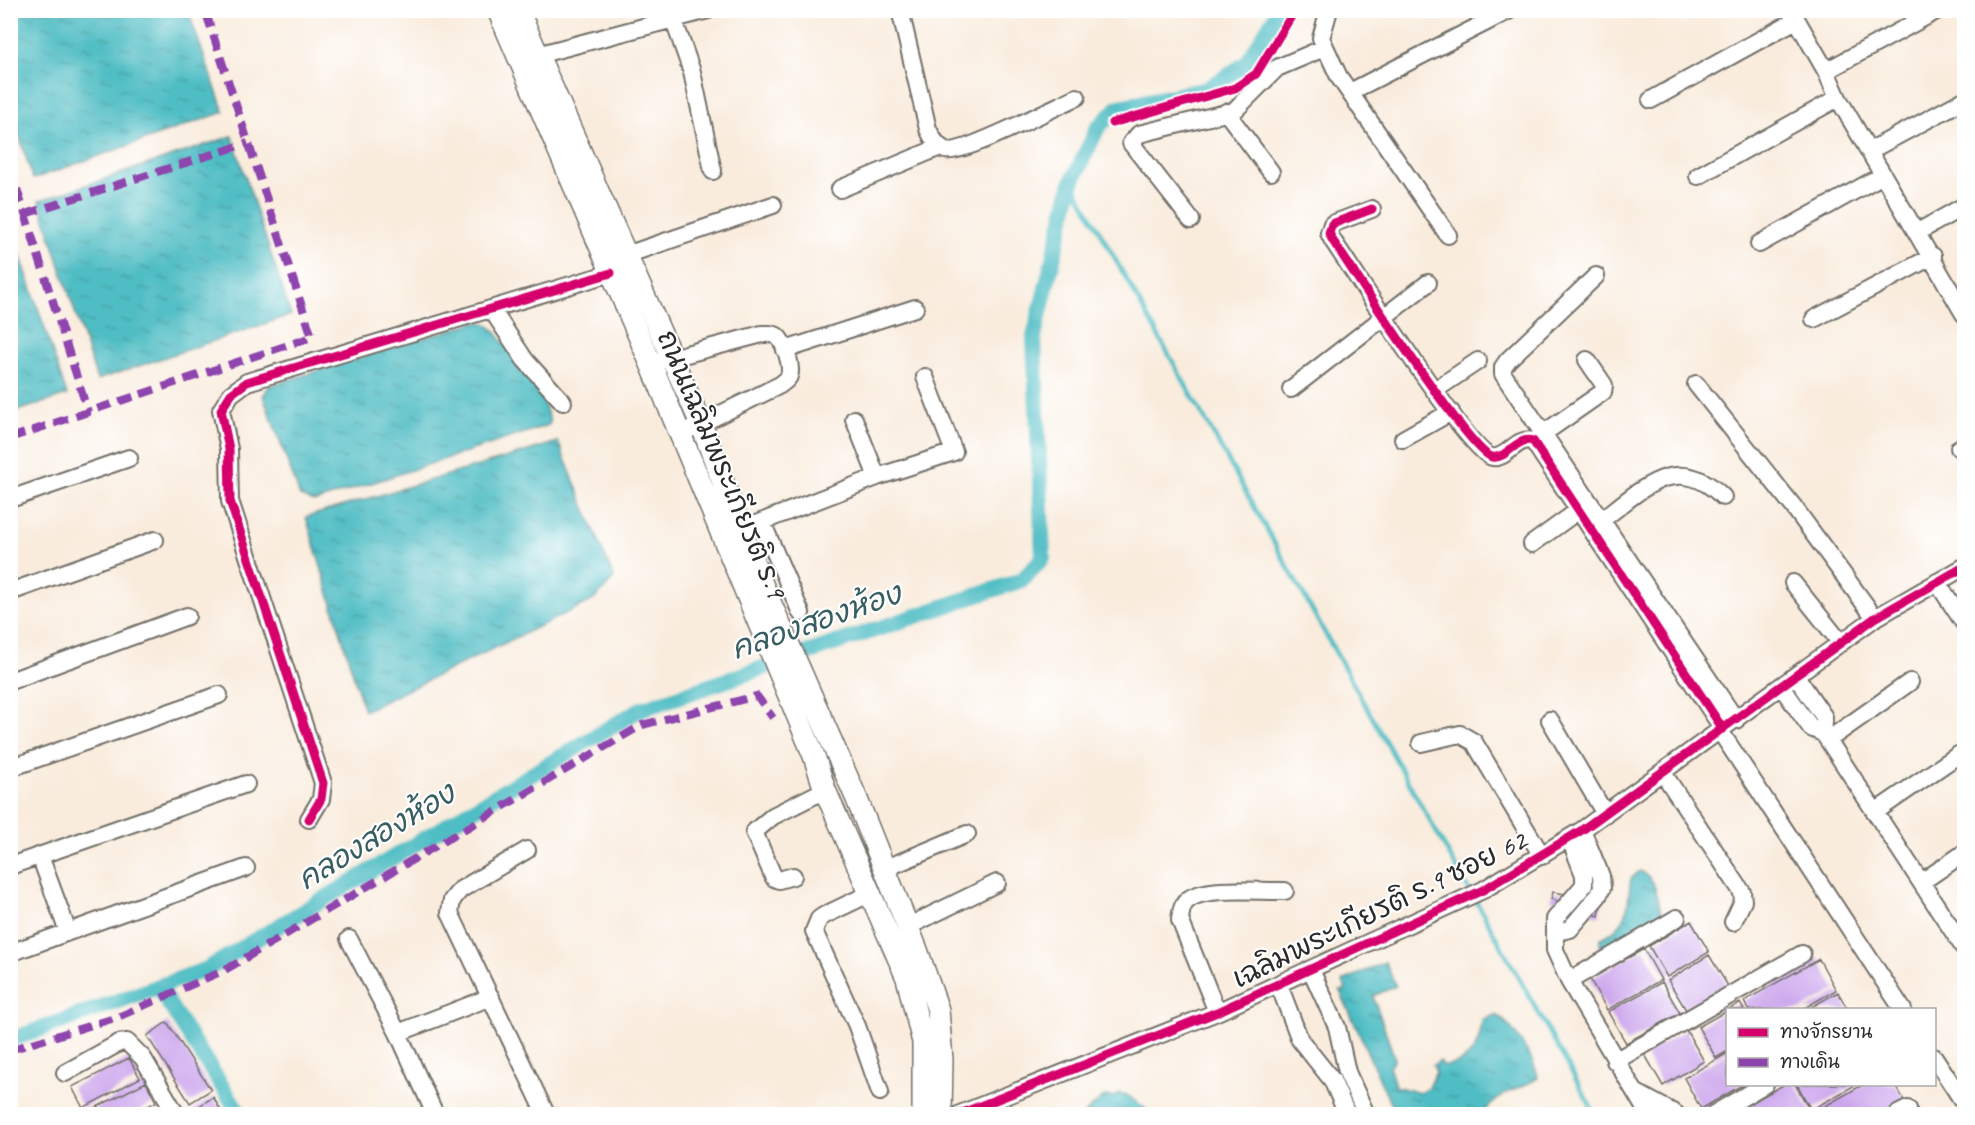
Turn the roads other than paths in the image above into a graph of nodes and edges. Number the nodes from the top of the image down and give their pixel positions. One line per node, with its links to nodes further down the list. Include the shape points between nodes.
1 (498, 10): 35 (main road, ถนนเฉลิมพระเกียรติ ร.9)
2 (518, 10): 11 (main road, ถนนเฉลิมพระเกียรติ ร.9)
3 (708, 10): 9 (street)
4 (900, 10): 19 (street, via 928,129)
5 (1329, 10): 10 (street, via 1321,38)
6 (1510, 10): 13 (street)
7 (1930, 12): 12 (street)
8 (1794, 15): 12 (street); 16 (street)
9 (674, 18): 11 (street); 21 (street, via 692,72)
10 (1324, 48): 13 (street); 18 (street, via 1277,69 1245,102)
11 (537, 55): 33 (main road, ถนนเฉลิมพระเกียรติ ร.9)
12 (1826, 71): 15 (street)
13 (1350, 92): 31 (street)
14 (1077, 97): 19 (street)
15 (1838, 98): 20 (street); 24 (street)
16 (1651, 100)
17 (1965, 100): 20 (street)
18 (1226, 112): 22 (street); 29 (street, via 1139,134 1131,143)
19 (947, 150): 25 (street)
20 (1869, 151): 23 (street)
21 (713, 171)
22 (1271, 172)
23 (1883, 174): 30 (street); 32 (street)
24 (1698, 176)
25 (840, 189)
26 (773, 205): 33 (street)
27 (1965, 206): 30 (street)
28 (1372, 209): 41 (street, via 1332,224 1329,233)
29 (1191, 220)
30 (1918, 232): 34 (street)
31 (1448, 235)
32 (1759, 244)
33 (626, 255): 45 (main road, ถนนเฉลิมพระเกียรติ ร.9)
34 (1933, 256): 40 (street); 42 (street)
35 (611, 273): 39 (street); 45 (main road, ถนนเฉลิมพระเกียรติ ร.9)
36 (1596, 276): 55 (street, via 1503,367 1503,374)
37 (1428, 283): 41 (street)
38 (915, 308): 43 (street)
39 (492, 310): 51 (street, via 525,360); 93 (street, via 247,382 224,402 221,410 229,449 230,501 323,783 321,798)
40 (1964, 310)
41 (1385, 316): 49 (street); 50 (street)
42 (1814, 319)
43 (785, 350): 45 (street, via 778,337 762,334); 54 (street, via 790,369 788,379)
44 (1587, 360): 55 (street, via 1604,385 1603,392)
45 (661, 361): 54 (main road, ถนนเฉลิมพระเกียรติ ร.9); 56 (main road, ถนนเฉลิมพระเกียรติ ร.9)
46 (1478, 361): 50 (street)
47 (925, 377): 59 (street, via 954,452)
48 (1696, 384): 74 (street)
49 (1292, 389)
50 (1435, 390): 52 (street)
51 (563, 402)
52 (1451, 412): 57 (street); 62 (street, via 1491,457 1522,440 1533,441)
53 (854, 419): 59 (street)
54 (701, 424): 56 (street); 64 (main road, ถนนเฉลิมพระเกียรติ ร.9)
55 (1544, 433): 63 (street)
56 (680, 434): 68 (main road, ถนนเฉลิมพระเกียรติ ร.9)
57 (1403, 439)
58 (129, 458): 61 (street)
59 (877, 477): 64 (street)
60 (1723, 497): 63 (street, via 1706,482 1682,474 1669,476 1639,492)
61 (10, 500)
62 (1579, 510): 66 (street); 83 (street)
63 (1602, 520): 83 (street)
64 (752, 526): 68 (main road, ถนนเฉลิมพระเกียรติ ร.9); 72 (street)
65 (155, 540): 71 (street)
66 (1532, 544)
67 (1965, 567): 69 (street, เฉลิมพระเกียรติ ร.9 ซอย 62)
68 (750, 580): 90 (main road, ถนนเฉลิมพระเกียรติ ร.9); 102 (main road, ถนนเฉลิมพระเกียรติ ร.9, via 833,747)
69 (1937, 582): 74 (street, เฉลิมพระเกียรติ ร.9 ซอย 62); 75 (street)
70 (1793, 583): 76 (street)
71 (10, 592)
72 (801, 613)
73 (187, 616): 78 (street)
74 (1875, 618): 76 (street, เฉลิมพระเกียรติ ร.9 ซอย 62)
75 (1965, 623)
76 (1841, 643): 77 (street, เฉลิมพระเกียรติ ร.9 ซอย 62)
77 (1796, 676): 80 (street, เฉลิมพระเกียรติ ร.9 ซอย 62); 84 (street, via 1824,717)
78 (10, 681)
79 (1910, 682): 84 (street)
80 (1781, 686): 83 (street, เฉลิมพระเกียรติ ร.9 ซอย 62); 84 (street, via 1811,728)
81 (219, 695): 87 (street)
82 (1550, 720): 92 (street)
83 (1726, 727): 88 (street, เฉลิมพระเกียรติ ร.9 ซอย 62); 120 (street)
84 (1826, 737): 91 (street)
85 (1421, 743): 99 (street, via 1461,734 1474,742)
86 (1958, 755): 91 (street)
87 (10, 768)
88 (1663, 773): 92 (street, เฉลิมพระเกียรติ ร.9 ซอย 62); 109 (street, via 1742,892 1743,901)
89 (246, 784): 98 (street)
90 (825, 790): 103 (street, via 773,816 754,832 774,878); 107 (main road, ถนนเฉลิมพระเกียรติ ร.9)
91 (1875, 812): 104 (street)
92 (1605, 814): 95 (street, เฉลิมพระเกียรติ ร.9 ซอย 62)
93 (309, 819)
94 (967, 834): 102 (street)
95 (1576, 834): 99 (street, เฉลิมพระเกียรติ ร.9 ซอย 62); 117 (street, via 1601,876 1602,888 1570,929 1557,932 1555,950)
96 (527, 850): 119 (street, via 460,890 452,900 450,914)
97 (1965, 854): 104 (street)
98 (40, 856): 100 (street); 111 (street)
99 (1542, 856): 116 (street, เฉลิมพระเกียรติ ร.9 ซอย 62, via 1447,908)
100 (10, 866)
101 (246, 868): 111 (street)
102 (884, 869): 110 (main road, ถนนเฉลิมพระเกียรติ ร.9)
103 (793, 876)
104 (1923, 881): 113 (street)
105 (997, 883): 110 (street)
106 (1285, 891): 121 (street, via 1204,894 1187,899 1181,908 1180,920 1187,941)
107 (871, 892): 129 (street, via 819,919 814,931 857,1026); 136 (main road, ถนนเฉลิมพระเกียรติ ร.9, via 907,978 916,1011 923,1042)
108 (1677, 918): 117 (street)
109 (1733, 922)
110 (907, 927): 137 (main road, ถนนเฉลิมพระเกียรติ ร.9, via 938,1010 942,1060)
111 (68, 932): 114 (street)
112 (349, 939): 122 (street)
113 (1965, 948)
114 (10, 953)
115 (1802, 954): 124 (street)
116 (1311, 970): 118 (street, เฉลิมพระเกียรติ ร.9 ซอย 62); 125 (street, via 1337,1027)
117 (1569, 981): 124 (street)
118 (1279, 985): 121 (street, เฉลิมพระเกียรติ ร.9 ซอย 62); 127 (street, via 1300,1040)
119 (491, 997): 122 (street); 135 (street)
120 (1902, 1008)
121 (1217, 1012): 133 (street, เฉลิมพระเกียรติ ร.9 ซอย 62)
122 (398, 1033): 134 (street)
123 (1936, 1059): 131 (street)
124 (1615, 1061): 130 (street)
125 (1347, 1072): 127 (street); 139 (street)
126 (64, 1073): 132 (street, via 127,1042 143,1058)
127 (1332, 1080): 138 (street)
128 (1762, 1086): 142 (street)
129 (880, 1092)
130 (1636, 1093): 140 (street); 141 (street)
131 (1965, 1103)
132 (170, 1112)
133 (969, 1113)
134 (435, 1114)
135 (546, 1114)
136 (922, 1114)
137 (940, 1114)
138 (1347, 1114)
139 (1366, 1114)
140 (1648, 1114)
141 (1676, 1114)
142 (1714, 1114)

